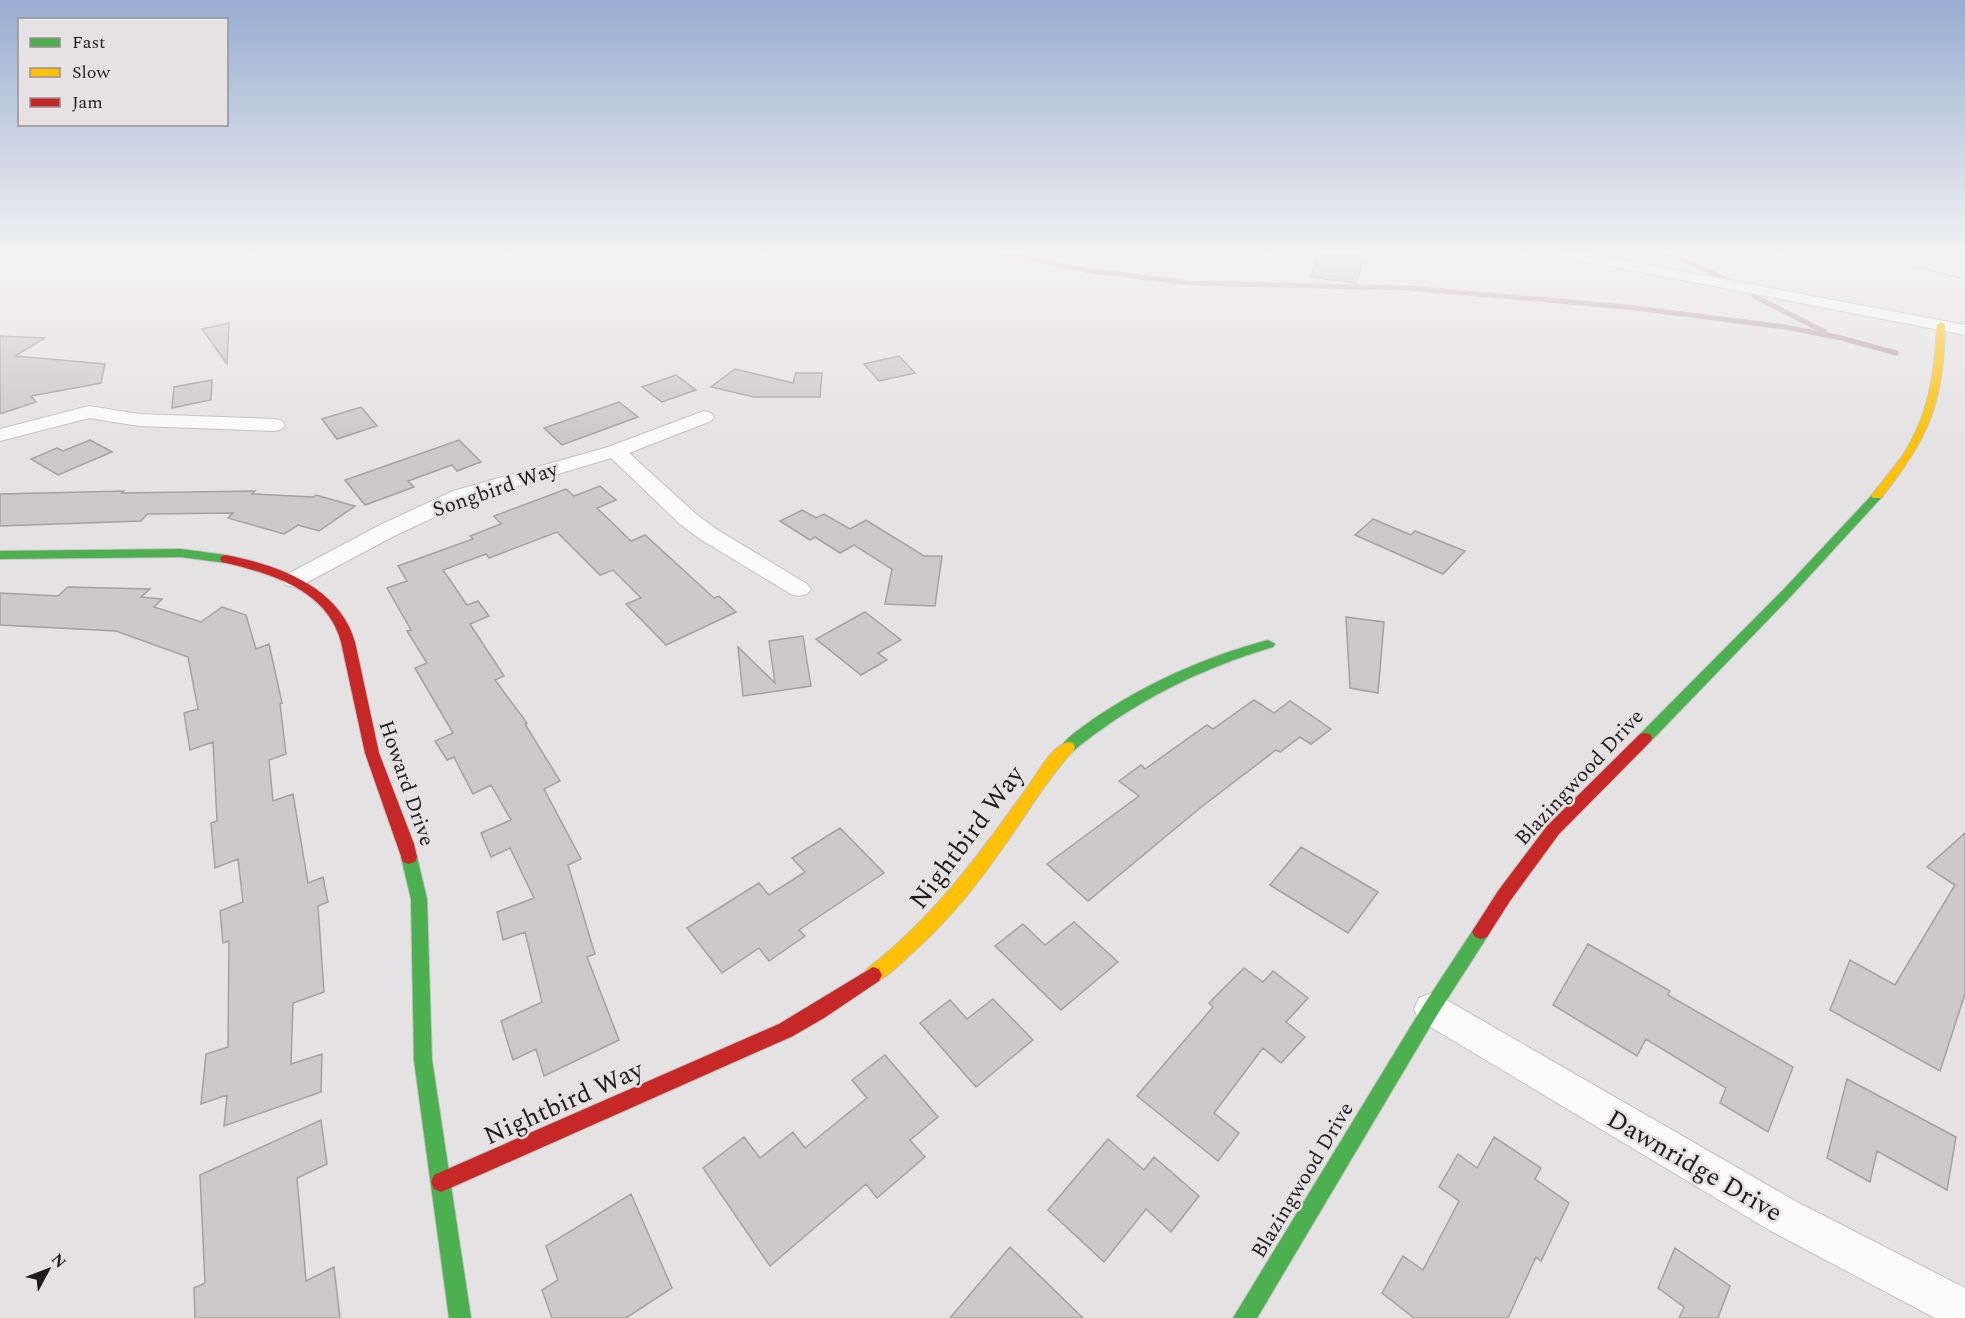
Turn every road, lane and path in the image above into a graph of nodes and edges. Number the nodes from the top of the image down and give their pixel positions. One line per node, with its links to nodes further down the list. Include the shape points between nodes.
1 (1881, 314): 2 (street)
2 (1941, 325): 3 (street); 12 (street, Blazingwood Drive, via 1940,369 1930,415 1892,480 1800,580 1553,830 1504,896)
3 (1965, 330)
4 (705, 417): 7 (street, Songbird Way)
5 (275, 425): 6 (street, via 139,420 89,412)
6 (0, 435)
7 (615, 451): 9 (street, Songbird Way, via 461,496); 10 (street, via 701,529)
8 (0, 555): 9 (street, Howard Drive, via 204,555 230,559)
9 (294, 580): 13 (street, Howard Drive, via 329,606 343,627 379,778 403,831 411,860 419,899 423,1060)
10 (799, 589)
11 (1268, 644): 13 (street, Nightbird Way, via 1224,657 1147,694 1080,738 1048,768 998,844 947,908 883,968 828,1008)
12 (1431, 1009): 14 (street, Dawnridge Drive, via 1783,1216); 16 (street, Blazingwood Drive)
13 (441, 1182): 15 (street, Howard Drive)
14 (1965, 1311)
15 (460, 1318)
16 (1244, 1318)

